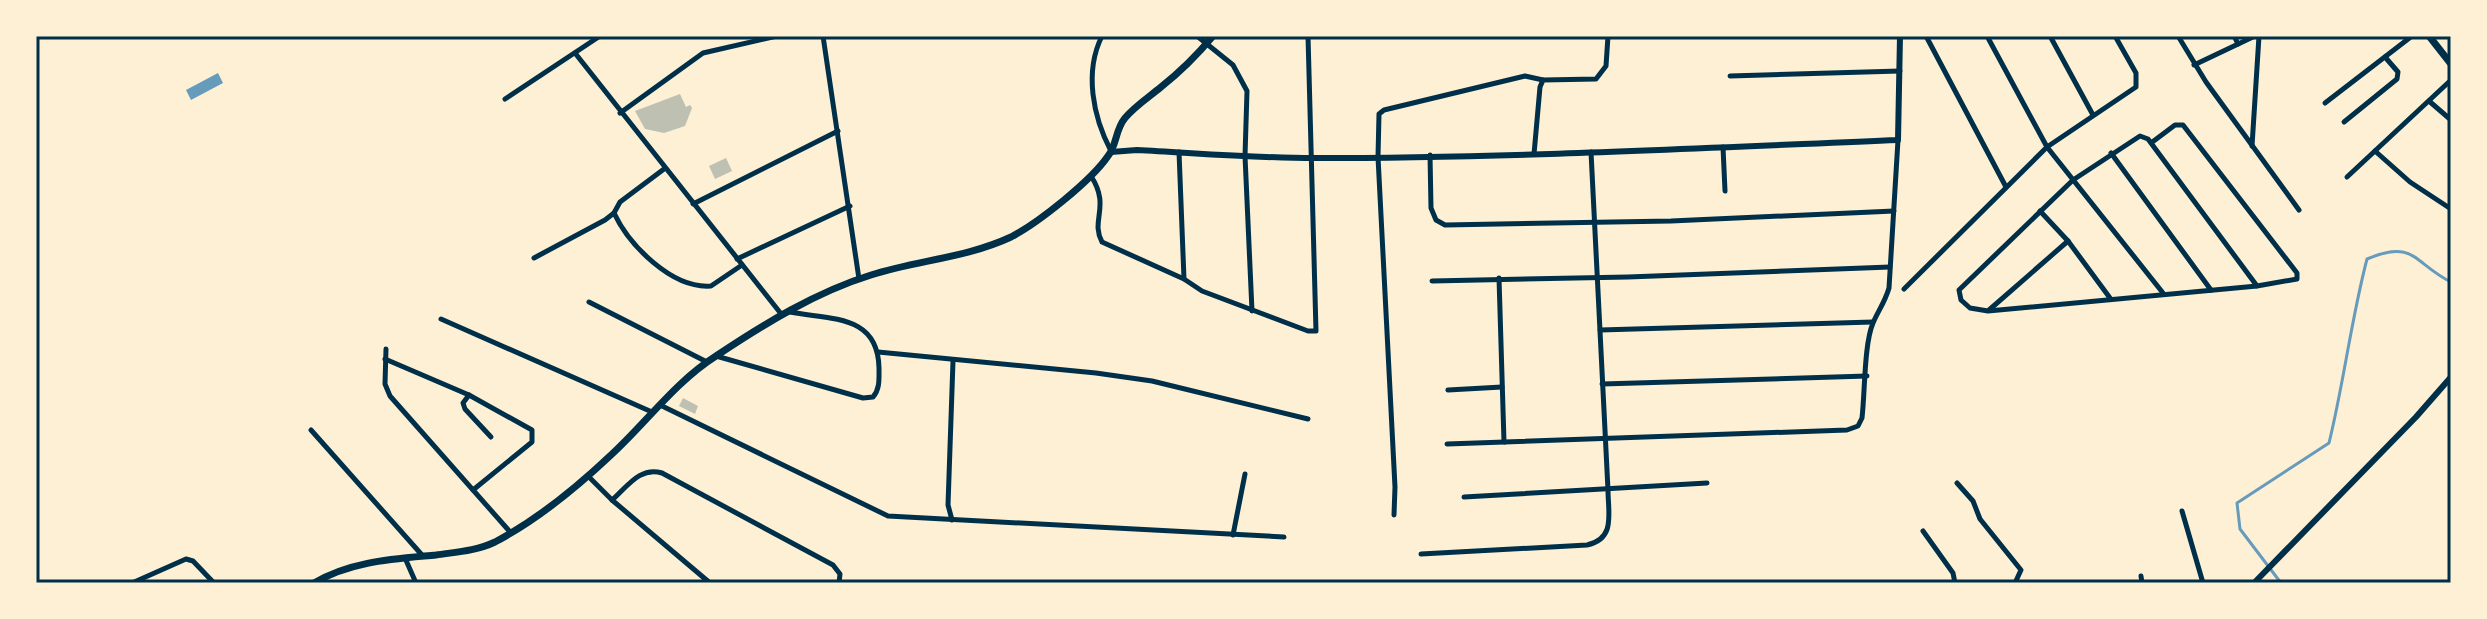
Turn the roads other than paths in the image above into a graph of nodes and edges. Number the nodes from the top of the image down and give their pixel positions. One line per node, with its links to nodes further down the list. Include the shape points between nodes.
1 (600, 36): 20 (street)
2 (777, 36): 31 (street, via 703,53)
3 (823, 36): 35 (street)
4 (1102, 36): 42 (street, via 1093,86 1096,120)
5 (1197, 36): 18 (street)
6 (1308, 36): 50 (street)
7 (1608, 36): 26 (street, via 1606,66 1596,79)
8 (1900, 36): 24 (street)
9 (1926, 36): 55 (street)
10 (1987, 36): 40 (street)
11 (2050, 36): 32 (street)
12 (2115, 36): 32 (street, via 2136,73 2136,87)
13 (2178, 36): 23 (street)
14 (2234, 36): 19 (street)
15 (2257, 36): 19 (street); 38 (street)
16 (2412, 36): 21 (street)
17 (2429, 36): 22 (main road)
18 (1210, 40): 42 (main road, via 1124,119); 48 (street, via 1247,91)
19 (2238, 44): 23 (street)
20 (575, 53): 28 (street); 31 (street)
21 (2385, 57): 30 (street); 34 (street, via 2398,72 2397,79)
22 (2451, 64)
23 (2194, 65): 38 (street)
24 (1900, 71): 25 (street); 36 (street)
25 (1730, 76)
26 (1543, 80): 46 (street); 49 (street, via 1525,76 1384,110 1378,116)
27 (2451, 80): 29 (street)
28 (505, 99)
29 (2429, 101): 33 (street); 41 (street)
30 (2325, 103)
31 (620, 113): 51 (street)
32 (2093, 115): 40 (street)
33 (2451, 120)
34 (2344, 122)
35 (838, 131): 57 (street); 58 (street)
36 (1898, 140): 39 (street); 61 (street)
37 (2151, 143): 45 (street, via 2140,136); 75 (street); 75 (street, via 2175,125 2186,127 2297,273 2297,279)
38 (2252, 146): 60 (street)
39 (1723, 147): 44 (street); 56 (street)
40 (2047, 147): 54 (street); 55 (street)
41 (2375, 151): 53 (street); 59 (street)
42 (1111, 152): 43 (street); 52 (main road)
43 (1179, 152): 48 (street); 73 (street)
44 (1591, 152): 46 (street); 64 (street)
45 (2111, 153): 54 (street); 77 (street)
46 (1534, 154): 47 (street)
47 (1430, 155): 49 (street); 64 (street, via 1433,215 1439,223)
48 (1245, 156): 50 (street); 81 (street)
49 (1378, 157): 50 (street); 116 (street)
50 (1312, 158): 81 (street, via 1316,331)
51 (664, 169): 57 (street); 63 (street, via 620,202)
52 (1090, 175): 72 (main road, via 1013,236 955,257); 73 (street, via 1101,193 1102,242)
53 (2347, 177)
54 (2073, 180): 62 (street); 78 (street)
55 (2006, 187): 76 (street)
56 (1725, 191)
57 (693, 204): 67 (street)
58 (850, 206): 67 (street); 72 (street)
59 (2451, 209)
60 (2299, 210)
61 (1894, 211): 64 (street); 69 (street)
62 (2040, 211): 65 (street); 82 (street, via 1959,290 1970,308)
63 (614, 213): 66 (street); 68 (street, via 651,262 682,280 711,286)
64 (1596, 222): 70 (street)
65 (2068, 241): 79 (street); 82 (street)
66 (534, 258)
67 (737, 259): 68 (street)
68 (742, 265): 83 (street)
69 (1890, 267): 70 (street); 85 (street, via 1884,305)
70 (1597, 277): 71 (street); 86 (street)
71 (1499, 278): 74 (street); 96 (street)
72 (859, 279): 83 (main road)
73 (1184, 279): 81 (street)
74 (1432, 281)
75 (2257, 286): 77 (street)
76 (1904, 289)
77 (2211, 290): 78 (street)
78 (2163, 294): 79 (street)
79 (2110, 299): 82 (street)
80 (589, 302): 92 (street)
81 (1252, 311)
82 (1988, 311)
83 (786, 314): 88 (street, via 861,326); 89 (main road)
84 (441, 319): 100 (street)
85 (1873, 322): 86 (street); 93 (street)
86 (1600, 330): 95 (street)
87 (386, 349): 90 (street)
88 (878, 352): 89 (street, via 879,384 868,399); 91 (street)
89 (716, 356): 92 (main road)
90 (385, 359): 98 (street); 111 (street, via 390,396)
91 (953, 361): 101 (street, via 1152,381); 117 (street, via 948,505)
92 (707, 362): 99 (main road)
93 (1867, 376): 95 (street); 104 (street, via 1862,418 1852,430)
94 (2451, 377): 134 (street)
95 (1602, 384): 104 (street)
96 (1502, 387): 97 (street); 105 (street)
97 (1448, 390)
98 (469, 395): 103 (street, via 465,409); 111 (street, via 526,425 533,437)
99 (660, 405): 100 (main road); 117 (street, via 877,512)
100 (652, 412): 108 (main road)
101 (1308, 419)
102 (311, 430): 123 (street)
103 (491, 437)
104 (1605, 437): 105 (street); 112 (street)
105 (1504, 442): 106 (street)
106 (1447, 444)
107 (1245, 474): 120 (street)
108 (587, 476): 114 (street); 119 (main road)
109 (1707, 483): 112 (street)
110 (1957, 483): 132 (street, via 2021,570)
111 (473, 490): 119 (street)
112 (1608, 490): 113 (street); 122 (street, via 1608,528 1597,543)
113 (1464, 497)
114 (612, 500): 129 (street); 130 (street, via 645,471 662,473 833,565)
115 (2182, 511): 133 (street)
116 (1394, 515)
117 (952, 520): 120 (street)
118 (1923, 531): 131 (street)
119 (511, 533): 123 (main road, via 474,550)
120 (1233, 535): 121 (street)
121 (1284, 537)
122 (1421, 554)
123 (423, 556): 124 (main road)
124 (405, 558): 127 (main road, via 355,566); 128 (street)
125 (132, 583): 126 (street, via 186,559)
126 (214, 583)
127 (314, 583)
128 (416, 583)
129 (710, 583)
130 (839, 583)
131 (1955, 583)
132 (2015, 583)
133 (2203, 583)
134 (2254, 583)

